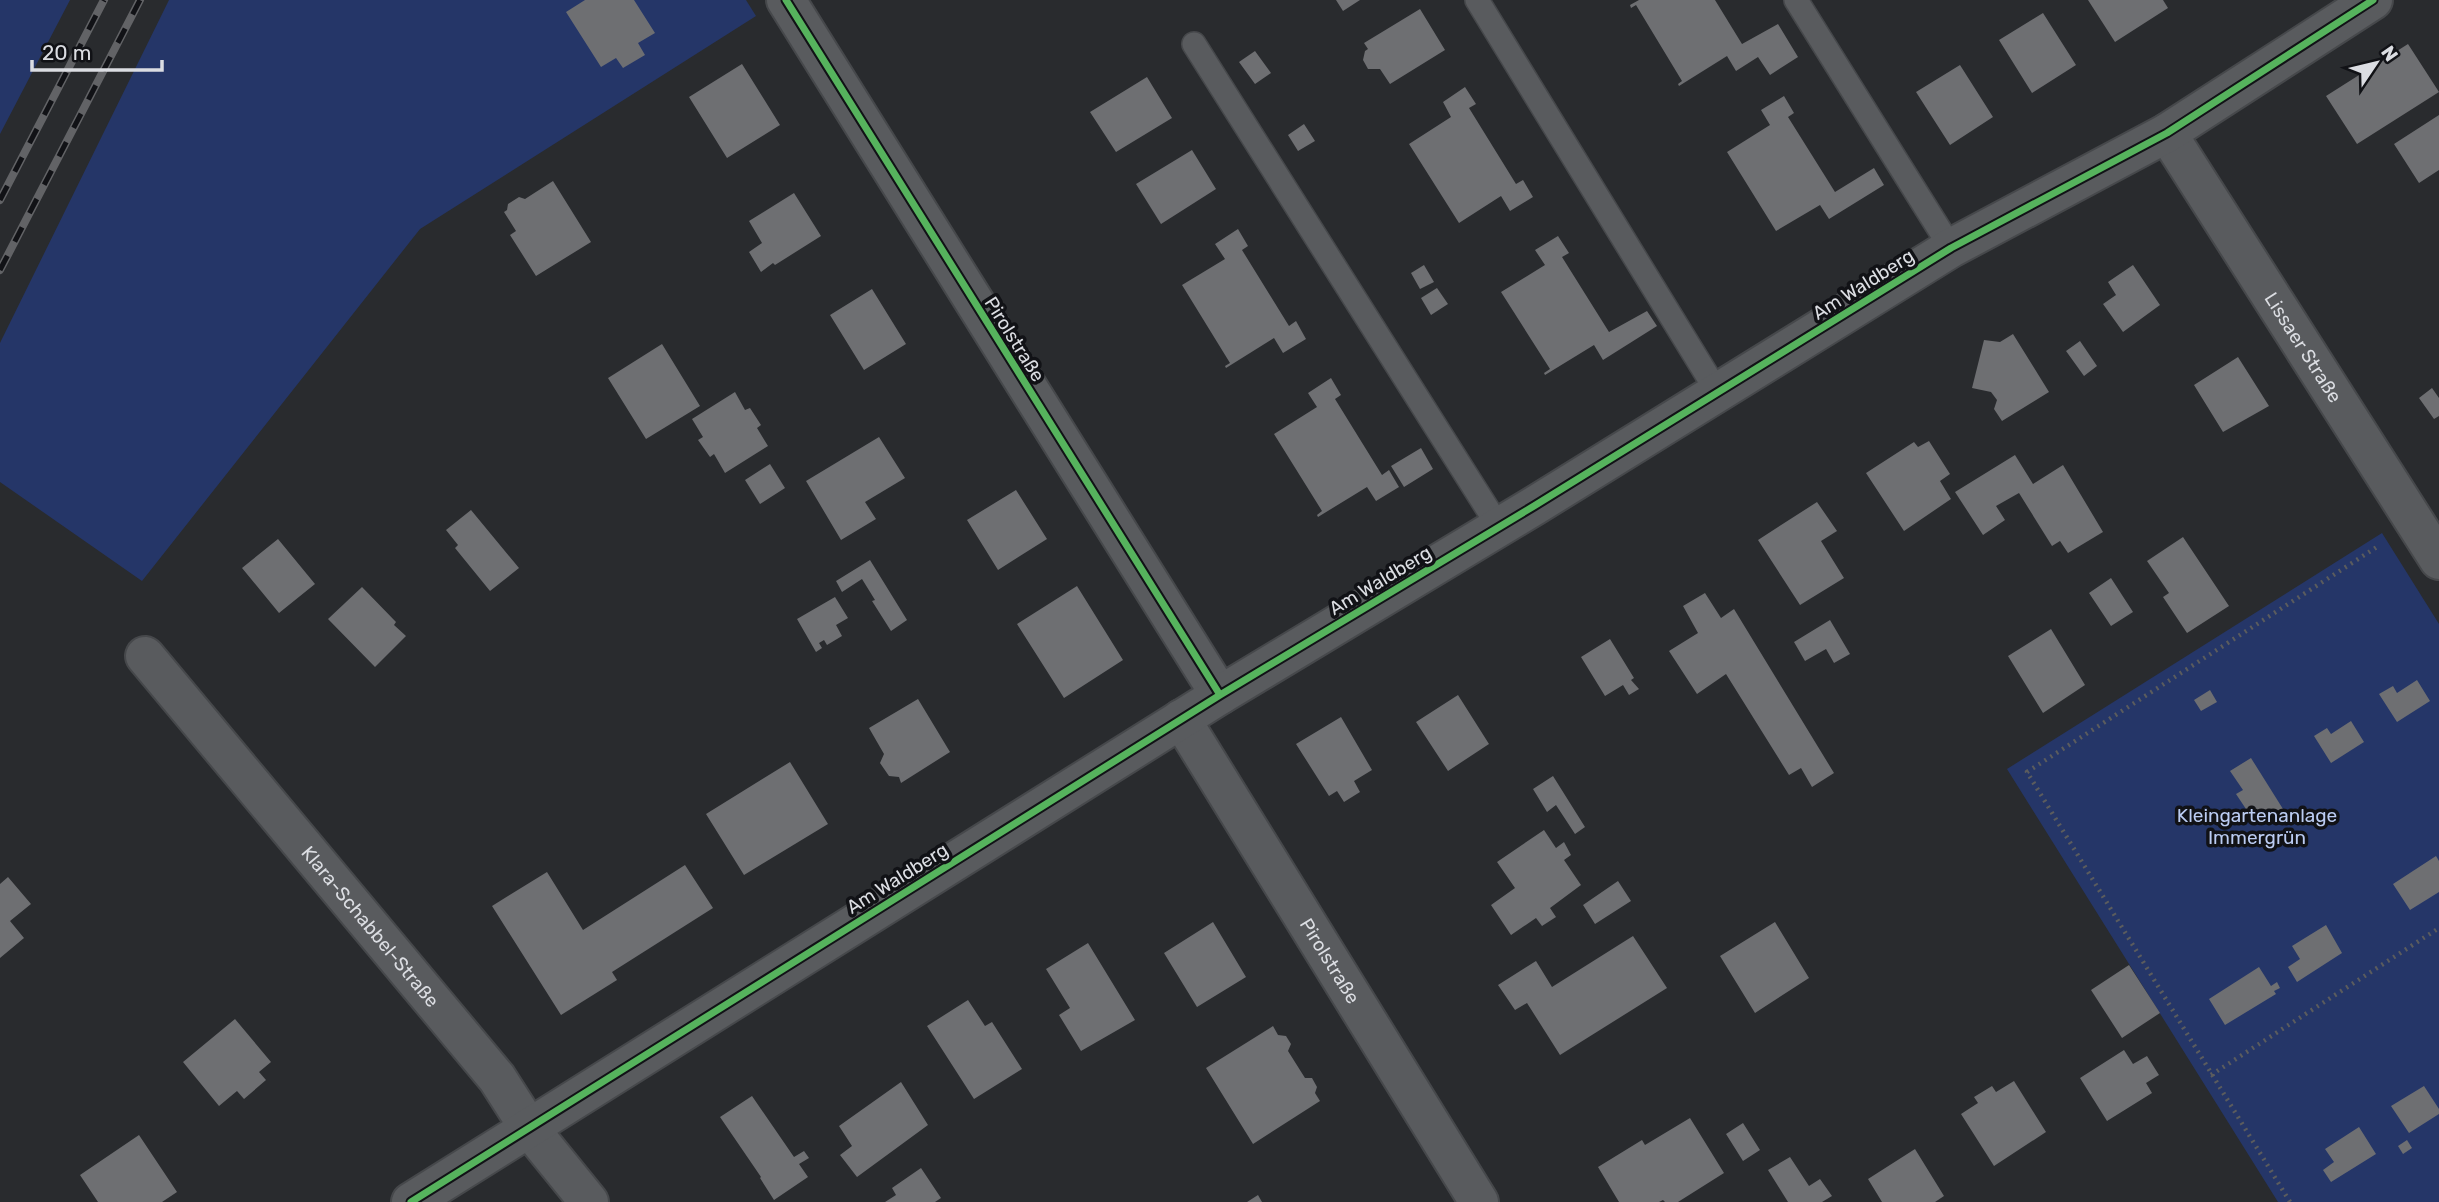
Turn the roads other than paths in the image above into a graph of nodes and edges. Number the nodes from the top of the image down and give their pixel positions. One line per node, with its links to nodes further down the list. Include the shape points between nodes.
1 (786, 0): 12 (street, Pirolstraße)
2 (1477, 0): 8 (lane)
3 (1796, 0): 7 (lane)
4 (2373, 0): 6 (street, Am Waldberg)
5 (1194, 44): 9 (lane)
6 (2167, 133): 7 (street, Am Waldberg); 10 (street, Lissaer Straße)
7 (1951, 248): 8 (street, Am Waldberg)
8 (1718, 393): 9 (street, Am Waldberg)
9 (1499, 527): 12 (street, Am Waldberg)
10 (2439, 560)
11 (145, 656): 14 (street, Klara-Schabbel-Straße, via 496,1078)
12 (1220, 695): 13 (street, Am Waldberg)
13 (1181, 719): 14 (street, Am Waldberg); 17 (street, Pirolstraße)
14 (529, 1128): 15 (street, Am Waldberg); 16 (street, Klara-Schabbel-Straße)
15 (411, 1202)
16 (589, 1202)
17 (1479, 1202)

